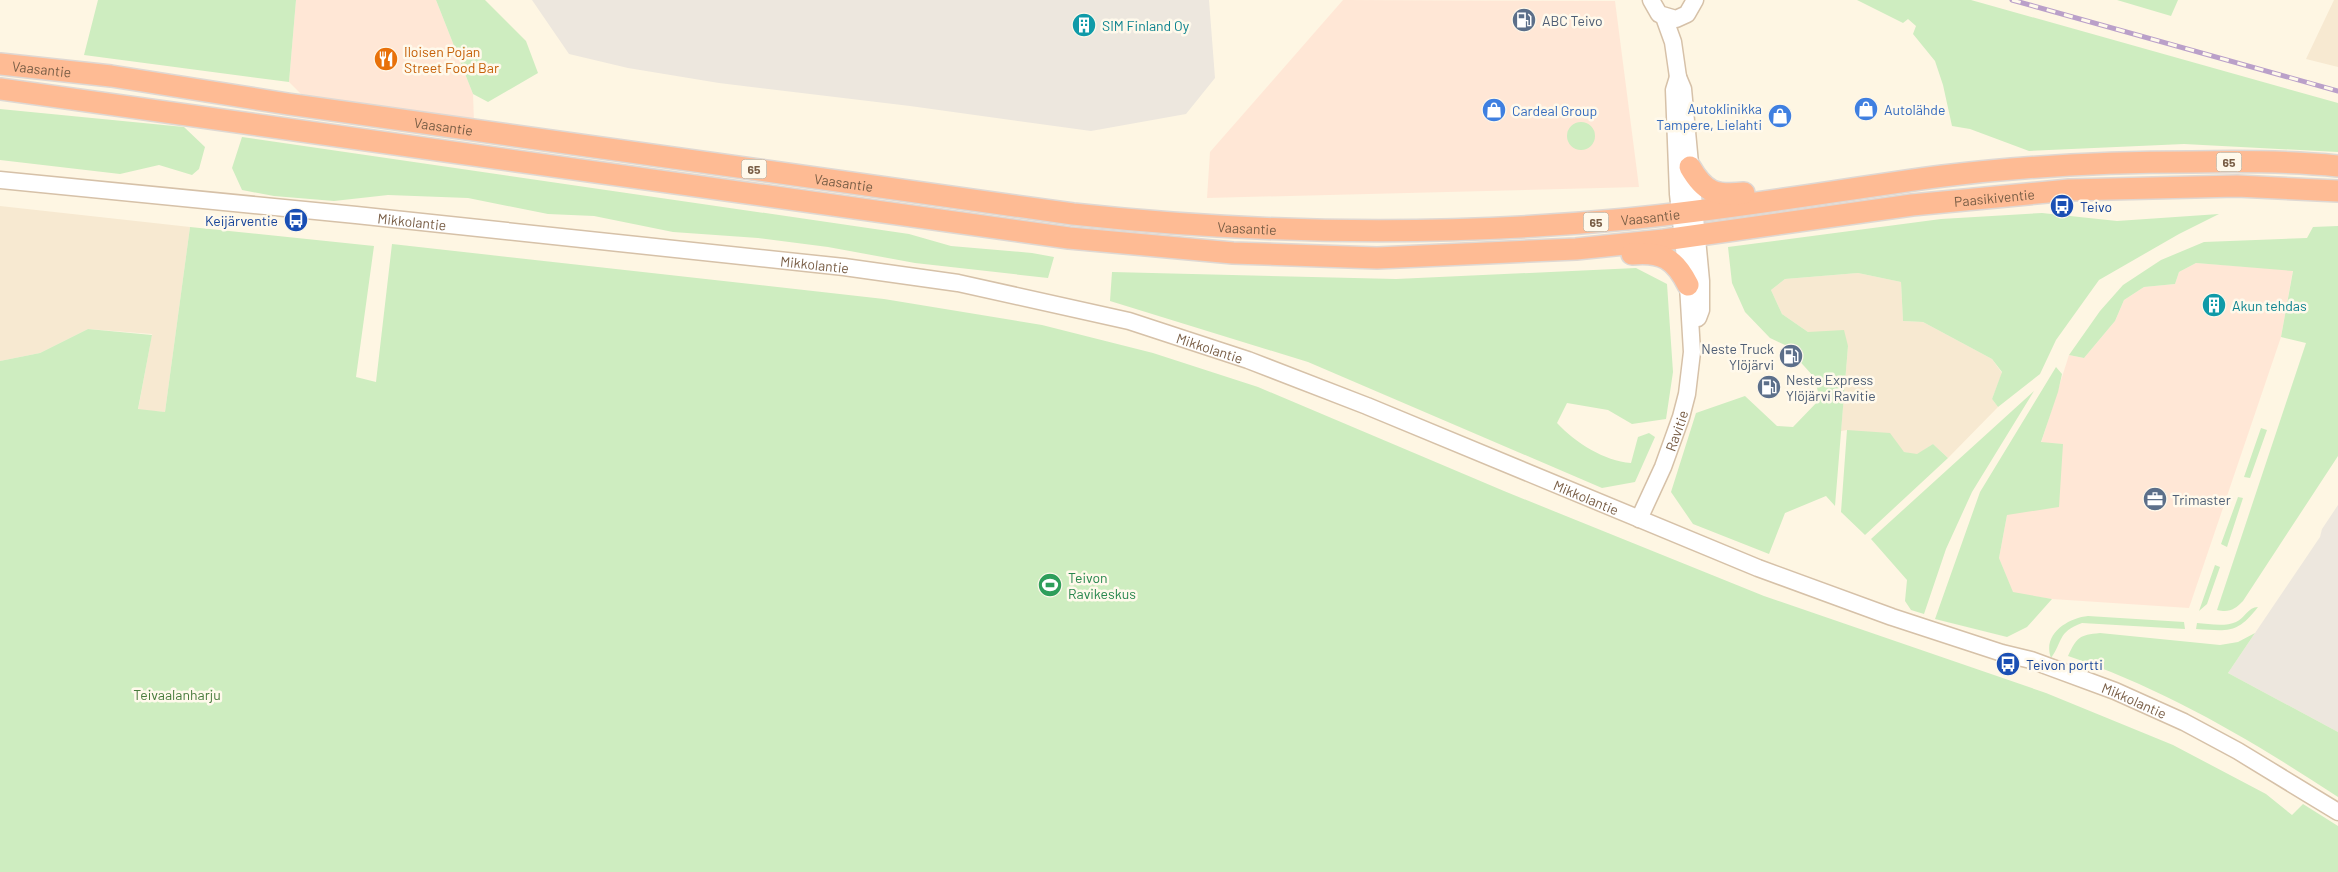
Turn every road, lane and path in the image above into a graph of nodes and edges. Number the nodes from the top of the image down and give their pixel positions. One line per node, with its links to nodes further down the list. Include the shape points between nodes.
1 (1651, 0): 3 (main road, via 1655,10)
2 (1695, 0): 4 (main road)
3 (1664, 17): 4 (main road); 5 (main road)
4 (1682, 17): 5 (main road)
5 (1673, 42): 7 (main road)
6 (0, 64): 14 (highway, Vaasantie / 65, via 112,76 599,148 1165,224 1385,233 1484,230)
7 (1678, 77): 10 (main road, via 1683,89); 14 (main road, via 1674,90)
8 (0, 89): 16 (highway, Vaasantie / 65, via 948,222 1162,248 1377,258)
9 (2338, 166): 13 (highway, Paasikiventie / 65, via 2233,162 2091,164 1946,176)
10 (1690, 167): 13 (highway, via 1707,190 1717,193 1811,187); 14 (main road)
11 (0, 180): 19 (main road, Mikkolantie, via 844,267 958,283 1129,321 1248,360)
12 (2338, 191): 15 (highway, Paasikiventie / 65, via 2236,186 2070,190 1912,205)
13 (1825, 193): 14 (highway, Paasikiventie / 65)
14 (1687, 212): 15 (main road, Ravitie)
15 (1690, 237): 16 (highway, Vaasantie / 65); 17 (main road, Ravitie); 18 (main road, Ravitie, via 1701,281 1701,310)
16 (1576, 249): 17 (highway, 65, via 1604,256 1653,253 1671,260)
17 (1688, 285): 18 (main road, Ravitie)
18 (1693, 337): 19 (main road, Ravitie, via 1681,418)
19 (1639, 519): 20 (main road, Mikkolantie, via 1725,555 1892,617 2031,660 2115,691 2238,751)
20 (2338, 812)

